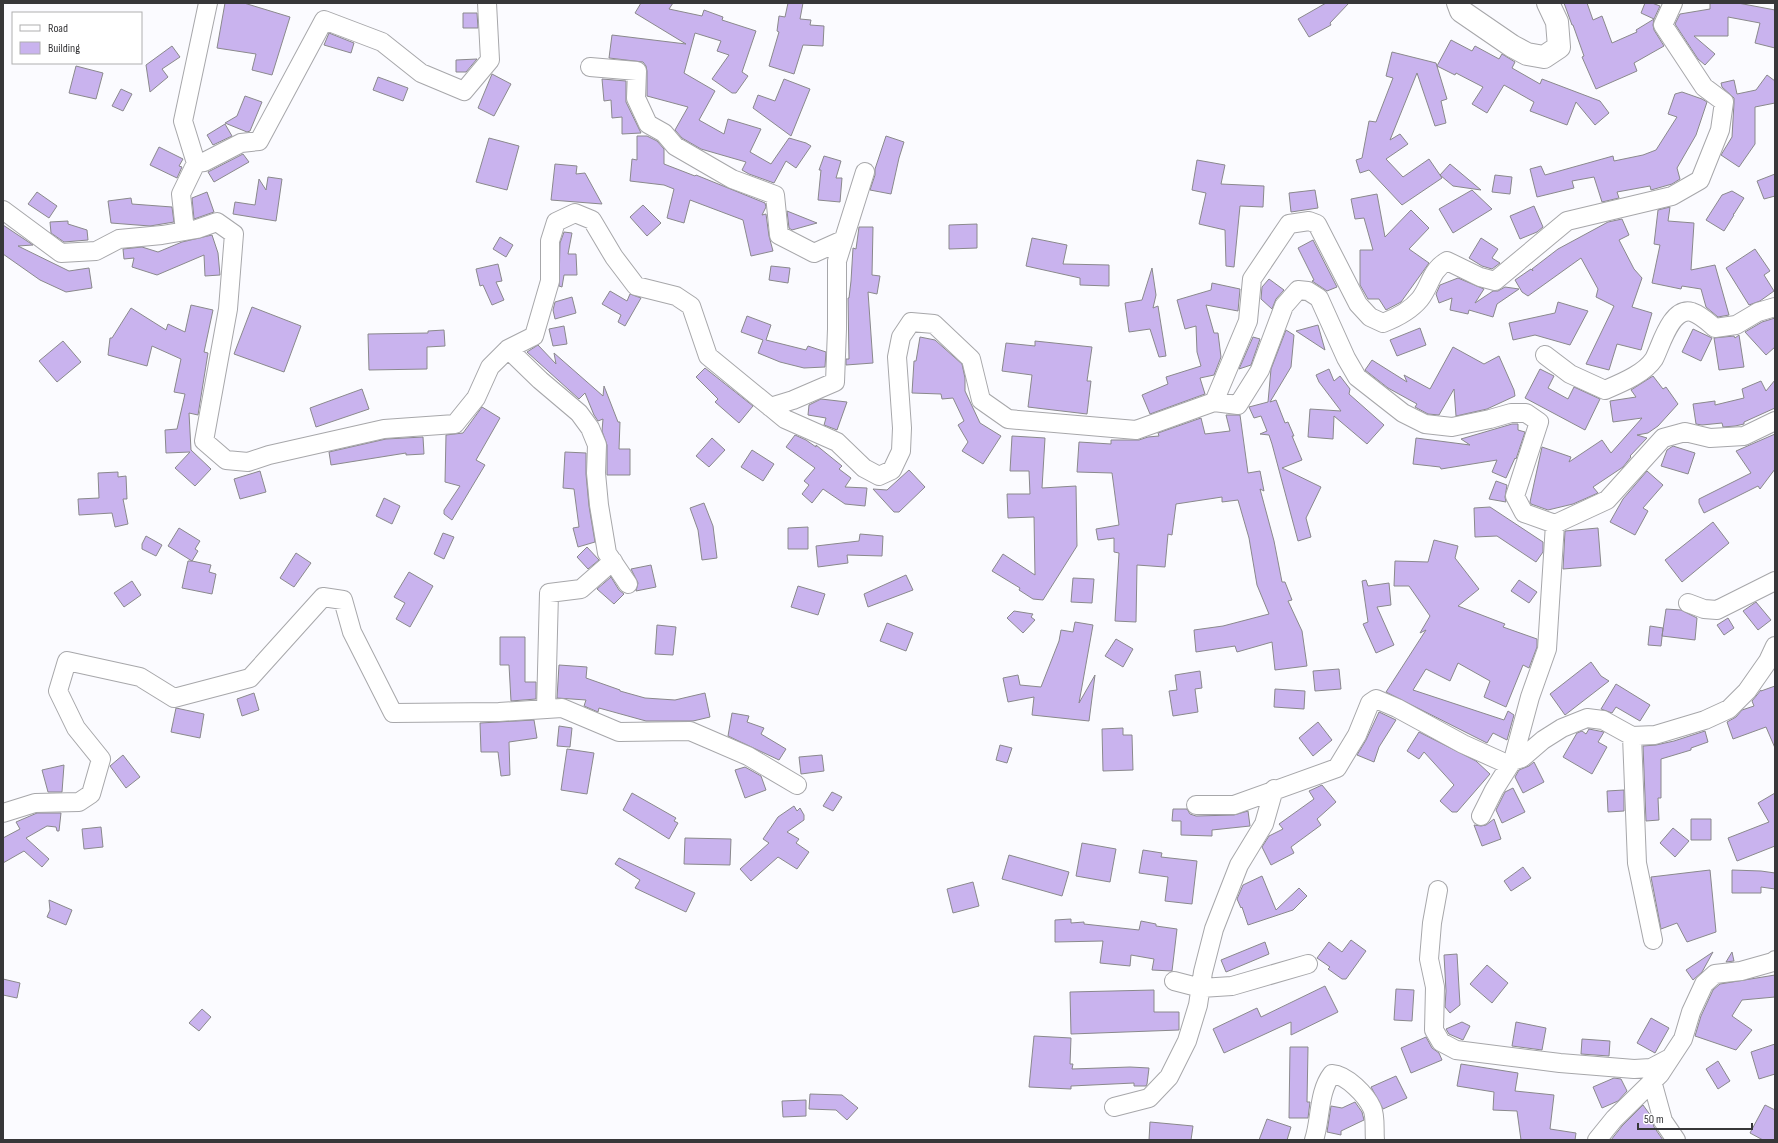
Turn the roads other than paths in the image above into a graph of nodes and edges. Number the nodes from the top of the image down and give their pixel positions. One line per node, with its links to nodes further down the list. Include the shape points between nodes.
1 (208, 3): 7 (street, via 183,121)
2 (487, 3): 7 (street, via 490,60 464,91 421,73 382,42 324,20 259,141 241,143 204,162)
3 (1458, 3): 4 (main road, via 1461,11 1512,46 1527,54 1544,57 1559,47 1557,22)
4 (1548, 3)
5 (1673, 3): 15 (street, via 1663,25 1704,87 1724,102 1720,130 1700,180 1672,196 1567,221 1495,281 1480,277 1447,261 1438,266 1420,299 1398,318 1383,323 1370,317 1358,304 1317,224 1309,220 1289,224 1252,279 1248,321)
6 (590, 67): 11 (street, via 637,71 636,98 648,124 664,133 675,146 732,179 775,195 780,235 814,253)
7 (196, 163): 10 (street, via 181,194)
8 (865, 172): 11 (street)
9 (3, 210): 10 (street, via 61,253 96,251 119,239)
10 (185, 231): 13 (street, via 217,222 234,234 228,309 204,441 226,460 248,462 384,429 455,424 476,398 490,368)
11 (843, 240): 16 (street, via 836,261 835,382)
12 (1775, 307): 14 (street, via 1758,312 1736,326 1715,328 1691,312 1682,313 1669,326 1653,359 1632,378 1605,390 1570,374)
13 (508, 349): 16 (street, via 534,336 550,281 550,241 556,222 575,213 592,220 614,257 636,286 676,296 691,306 708,356); 19 (street, via 579,413 590,428 597,446 596,473 603,536)
14 (1545, 354)
15 (1214, 402): 16 (street, via 1136,430 1008,419 980,400 971,359 934,324 911,322 900,337 897,357 901,451 892,470 880,476 864,468 837,442 785,419); 18 (street, via 1238,405 1260,370 1284,306 1298,290 1308,292 1319,298 1357,377 1403,413 1425,424 1452,427 1511,413 1526,413 1539,422 1515,496 1524,513)
16 (770, 407)
17 (1775, 421): 18 (street, via 1744,436 1710,438 1685,432 1663,438 1607,500)
18 (1555, 524): 26 (street, via 1547,649 1530,697)
19 (612, 561): 21 (street); 24 (street, via 581,589 549,593)
20 (1775, 581): 22 (street, via 1718,610 1704,609)
21 (628, 584)
22 (1688, 603)
23 (1775, 646): 25 (street, via 1747,691 1729,709 1705,720 1655,735)
24 (546, 709): 27 (street, via 562,708 619,732 690,732 748,756); 30 (street, via 393,713 352,632 343,600 323,597 250,678 174,698 140,677 67,661 58,691 76,728 102,759 91,794 79,802 35,803)
25 (1632, 736): 26 (street, via 1603,720 1587,718 1562,728 1522,758); 33 (street, via 1637,863)
26 (1513, 760): 28 (street, via 1505,762 1463,744 1376,699 1370,703 1357,735 1337,768); 31 (street)
27 (797, 785)
28 (1274, 789): 29 (street, via 1234,804); 37 (street, via 1264,824 1239,865 1214,929)
29 (1196, 805)
30 (3, 813)
31 (1481, 816)
32 (1438, 890): 38 (street, via 1429,959 1435,986 1434,1030 1441,1042 1456,1050 1634,1069 1651,1068)
33 (1653, 940)
34 (1775, 960): 38 (street, via 1741,971 1715,974 1704,984 1682,1039)
35 (1308, 964): 37 (street, via 1232,986)
36 (1174, 981): 37 (street)
37 (1201, 988): 40 (street, via 1187,1041 1169,1077 1149,1098)
38 (1670, 1058): 39 (street)
39 (1652, 1082): 43 (street, via 1614,1119); 44 (street, via 1663,1121)
40 (1114, 1107)
41 (1314, 1140): 42 (street, via 1322,1096 1327,1080 1332,1074 1340,1074 1356,1086 1373,1109)
42 (1375, 1140)
43 (1597, 1140)
44 (1676, 1140)

